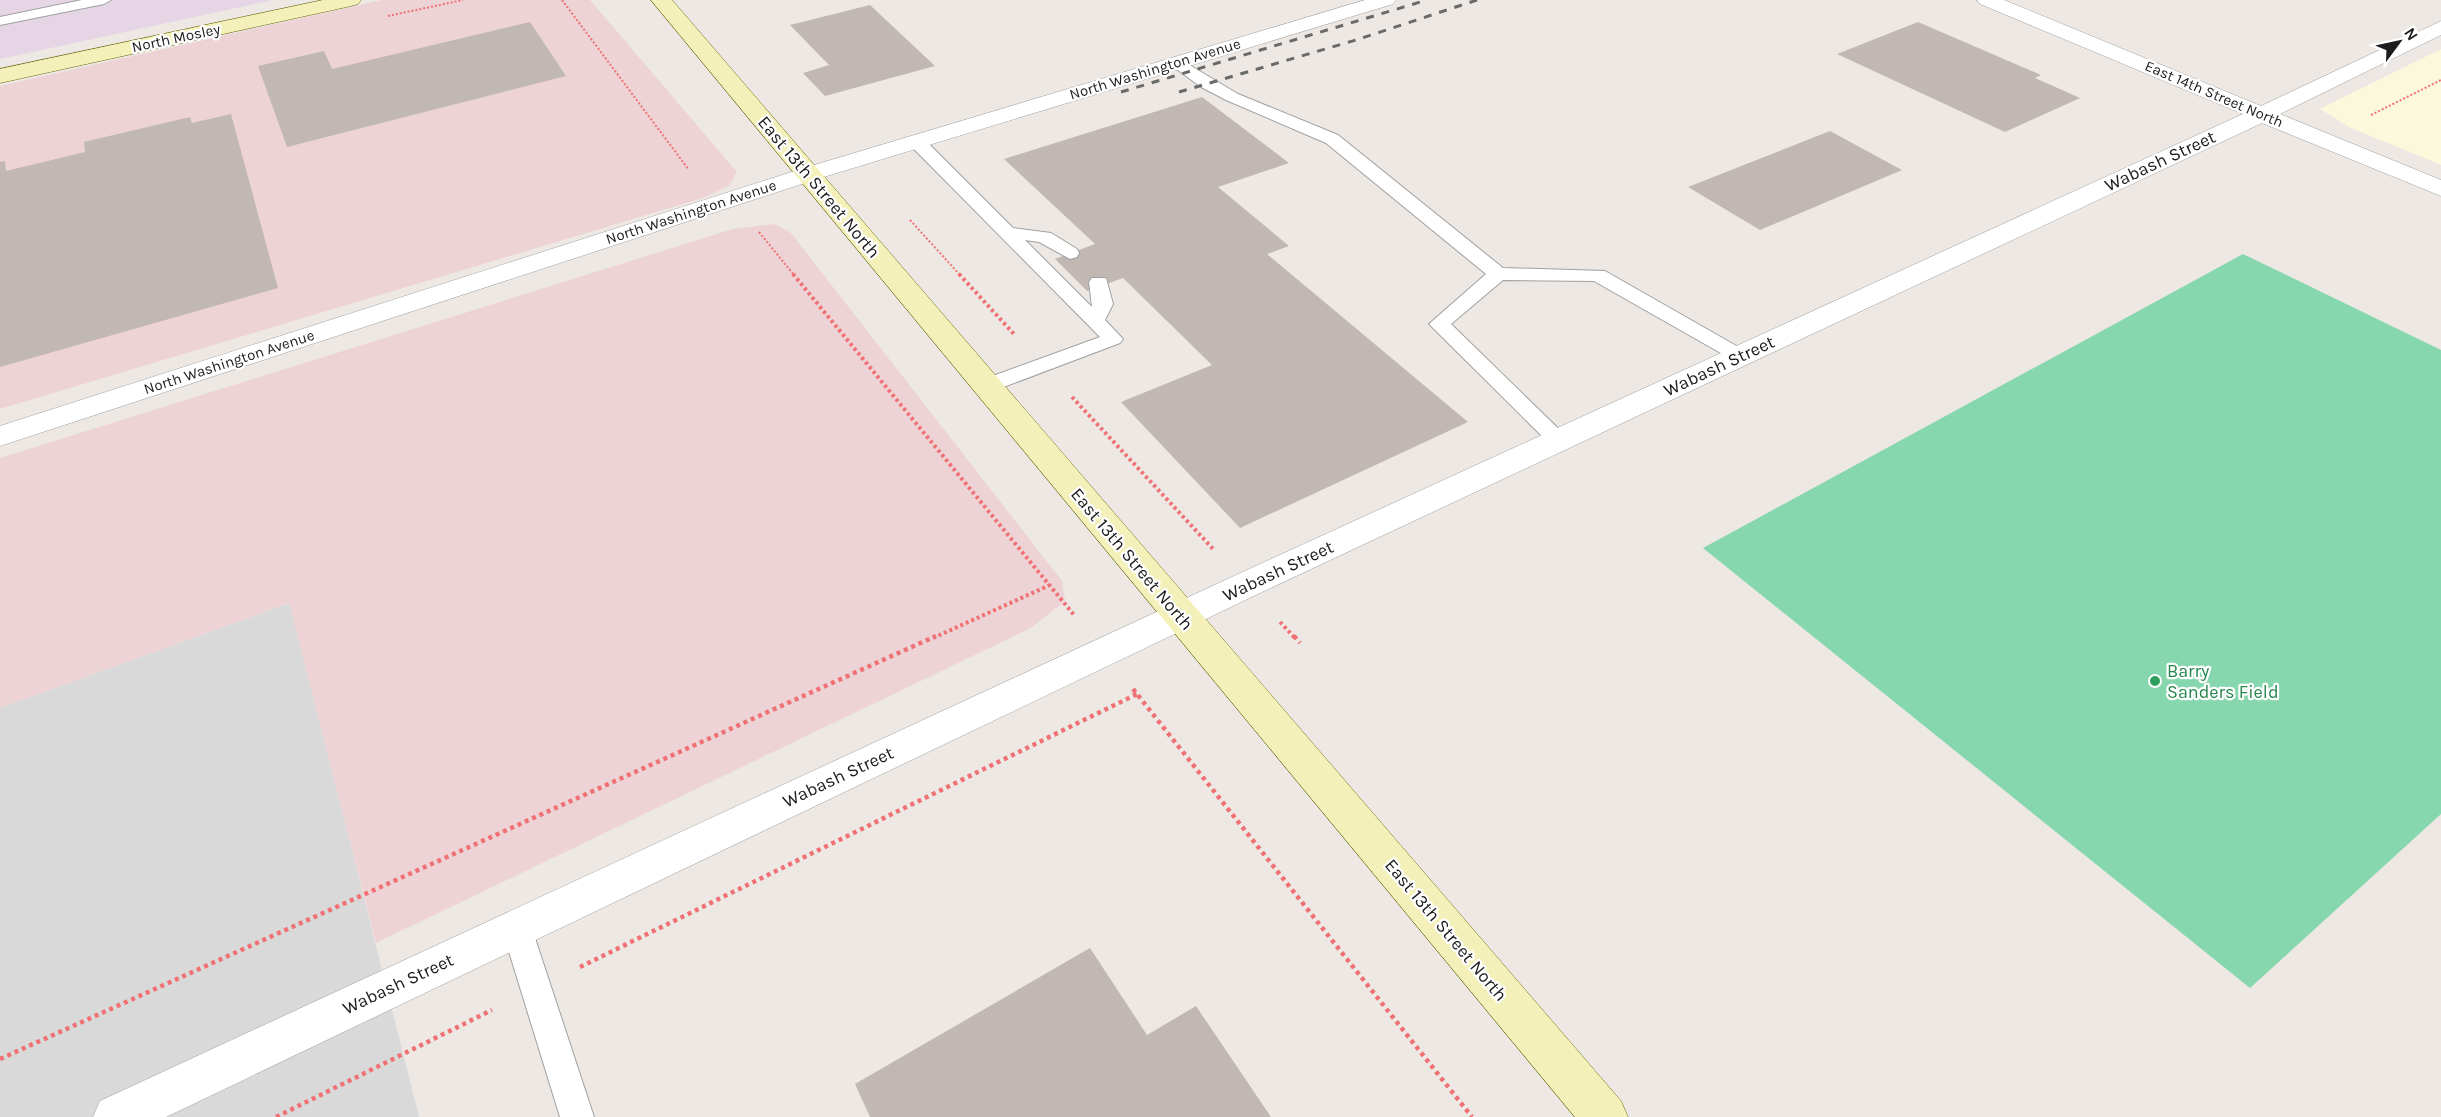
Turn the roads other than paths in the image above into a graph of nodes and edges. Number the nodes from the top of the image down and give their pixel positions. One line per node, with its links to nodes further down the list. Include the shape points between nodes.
1 (104, 0): 6 (lane)
2 (351, 0): 9 (main road, North Mosley)
3 (661, 0): 12 (main road, East 13th Street North)
4 (1386, 0): 8 (street, North Washington Avenue)
5 (1987, 0): 10 (street, East 14th Street North)
6 (0, 21)
7 (2441, 27): 10 (street, Wabash Street)
8 (1176, 62): 11 (street, North Washington Avenue); 16 (lane, via 1232,97 1332,139)
9 (0, 76)
10 (2262, 114): 13 (street, East 14th Street North); 19 (street, Wabash Street)
11 (916, 141): 12 (street, North Washington Avenue); 14 (lane)
12 (809, 174): 20 (main road, East 13th Street North); 21 (street, North Washington Avenue)
13 (2441, 189)
14 (1009, 233): 15 (lane, via 1044,237); 18 (lane)
15 (1070, 253)
16 (1498, 274): 19 (lane, via 1598,276); 22 (lane, via 1439,324)
17 (1100, 282): 18 (lane, via 1103,304)
18 (1095, 321): 20 (lane, via 1113,339)
19 (1740, 356): 22 (street, Wabash Street)
20 (986, 386): 23 (main road, East 13th Street North)
21 (0, 436)
22 (1559, 440): 23 (street, Wabash Street)
23 (1181, 616): 24 (street, Wabash Street); 27 (main road, East 13th Street North)
24 (517, 929): 25 (street, Wabash Street); 26 (lane)
25 (116, 1117)
26 (577, 1117)
27 (1605, 1117)

